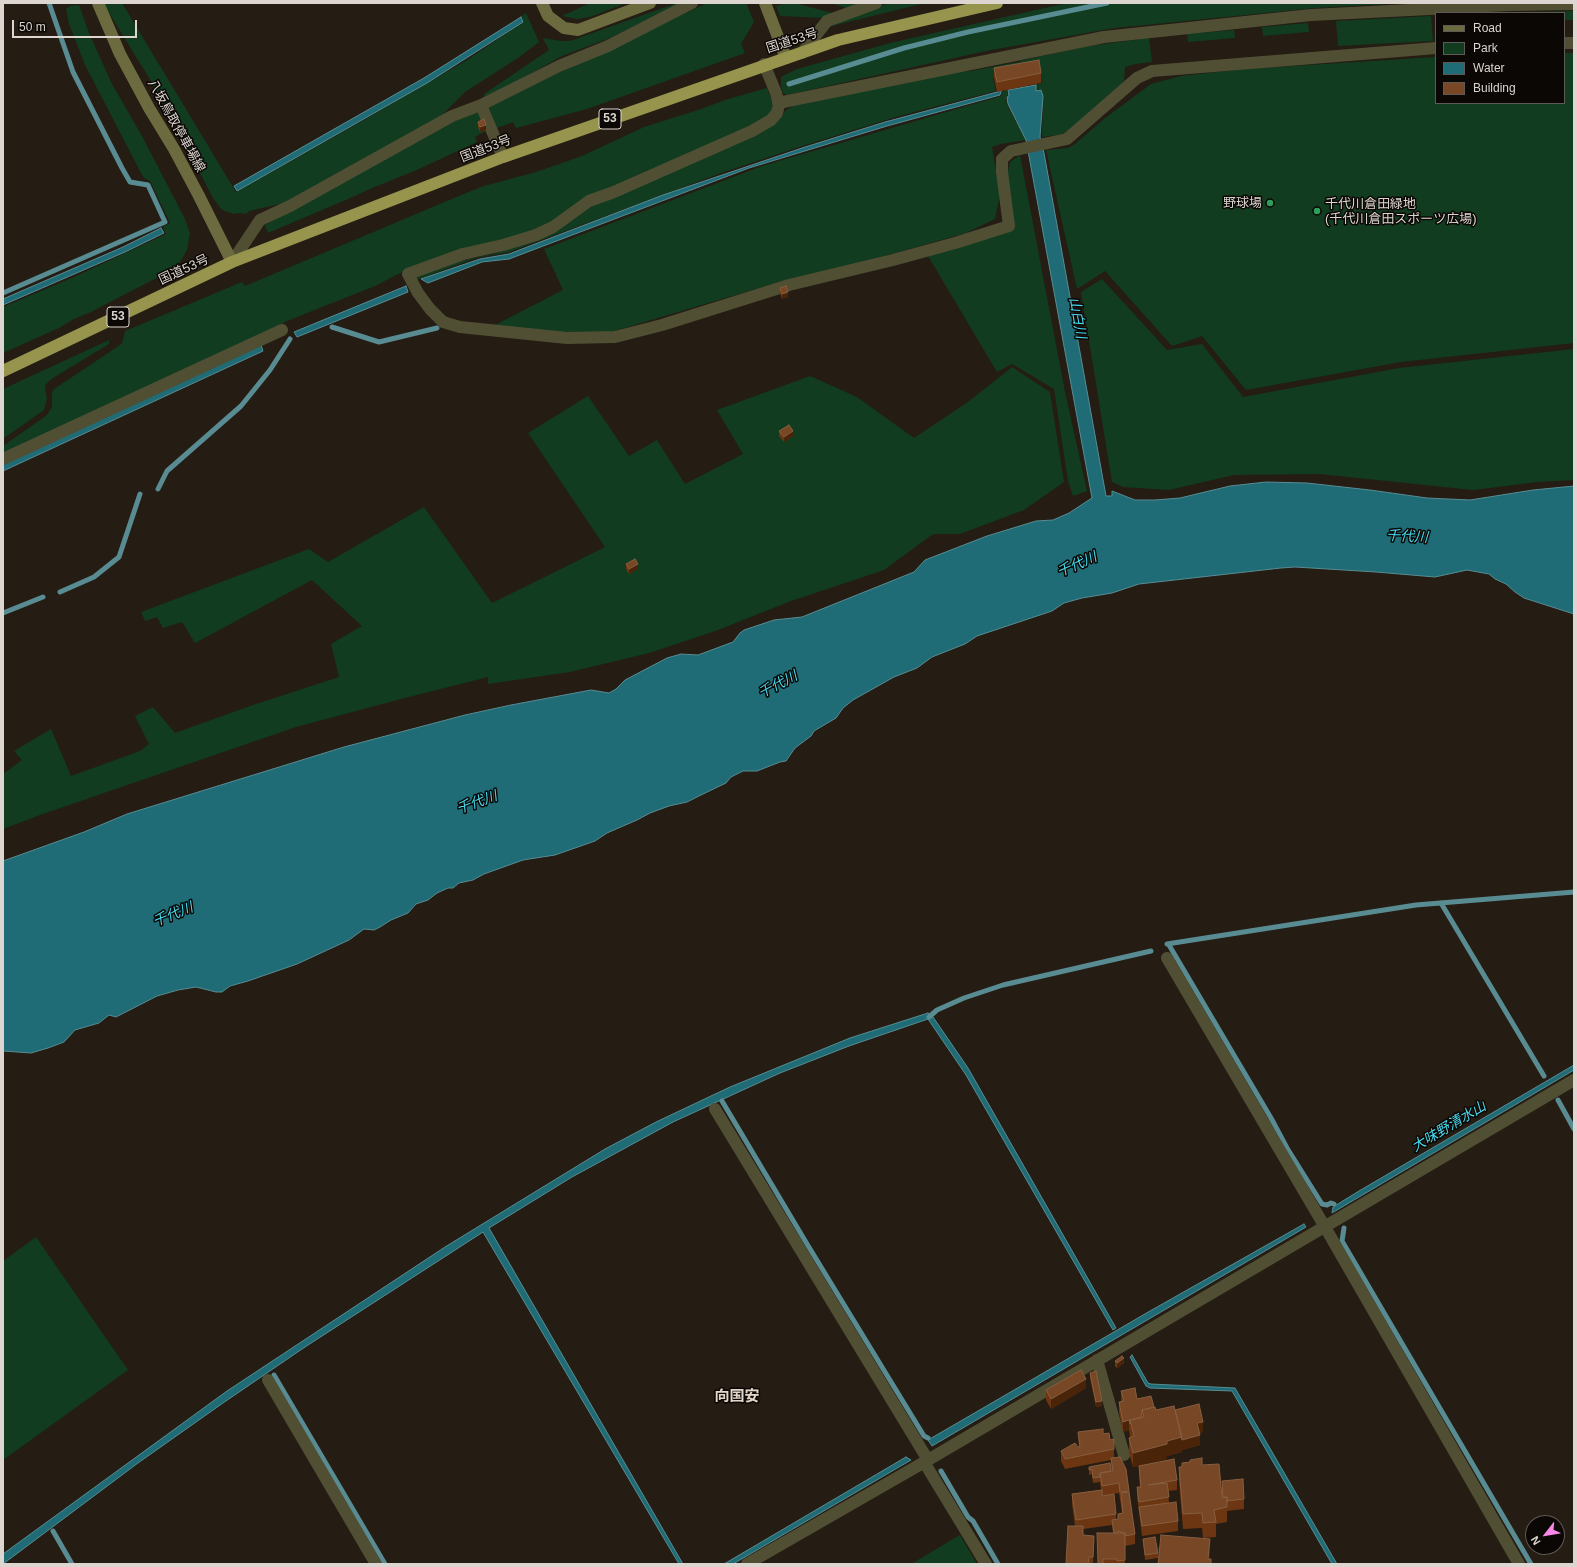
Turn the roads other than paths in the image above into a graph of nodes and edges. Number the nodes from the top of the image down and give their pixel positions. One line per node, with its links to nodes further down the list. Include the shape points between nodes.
1 (98, 3): 16 (main road, 八坂鳥取停車場線, via 120,54 174,149)
2 (542, 3): 3 (main road, via 548,16 564,28 578,30)
3 (650, 3)
4 (692, 3): 14 (street, via 608,46 559,66)
5 (765, 3): 11 (main road)
6 (876, 3): 10 (street, via 827,21)
7 (997, 3): 10 (highway, 国道53号 / 53, via 838,40)
8 (1574, 4): 13 (street, via 1311,15 1104,37)
9 (1435, 48): 13 (street, via 1152,71 1137,78 1067,139 1011,151 1002,159 1009,226 892,260 790,285 615,338 567,338 460,327 444,322 430,310 408,274 463,254 536,235 553,227 589,201 763,125 777,113)
10 (802, 53): 11 (highway, 国道53号 / 53)
11 (786, 58): 12 (highway, 国道53号 / 53)
12 (764, 64): 13 (street); 15 (highway, 国道53号 / 53)
13 (778, 103)
14 (481, 105): 15 (street); 16 (street, via 452,116 260,220)
15 (503, 157): 16 (highway, 国道53号 / 53)
16 (232, 262): 18 (highway, 国道53号 / 53)
17 (282, 330): 19 (street)
18 (3, 371)
19 (3, 459)
20 (1167, 958): 23 (street)
21 (1574, 1080): 23 (street)
22 (715, 1109): 27 (street)
23 (1325, 1227): 24 (street); 31 (street)
24 (1097, 1360): 26 (street); 27 (street)
25 (268, 1380): 28 (street)
26 (1124, 1455)
27 (926, 1461): 29 (street); 30 (street)
28 (376, 1564)
29 (747, 1564)
30 (986, 1564)
31 (1519, 1564)

